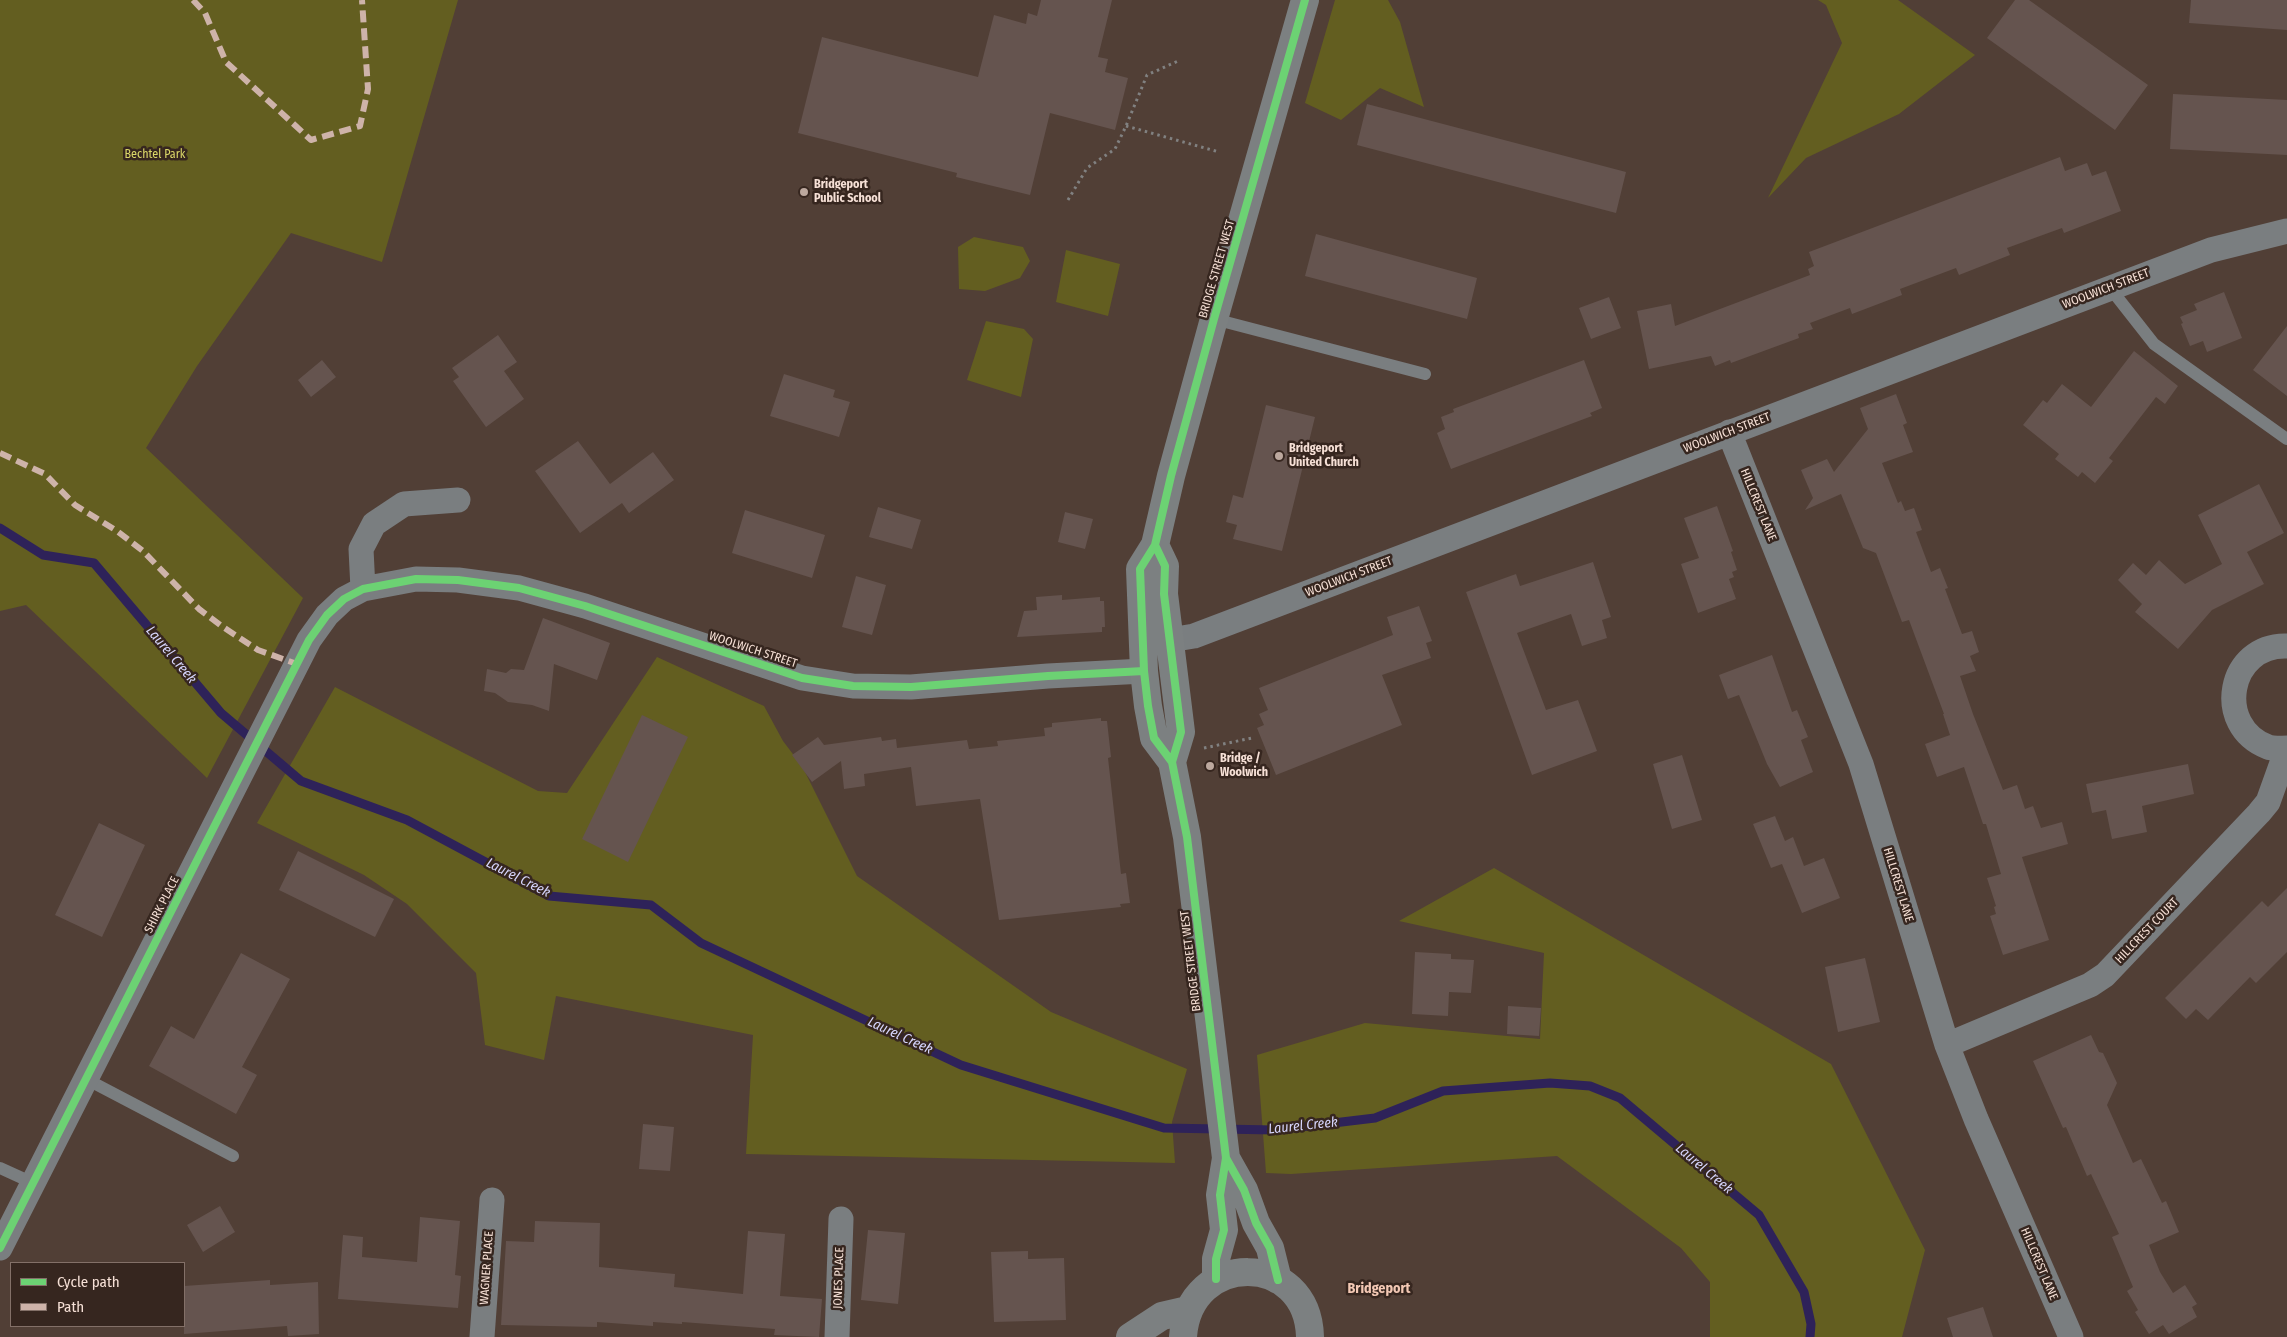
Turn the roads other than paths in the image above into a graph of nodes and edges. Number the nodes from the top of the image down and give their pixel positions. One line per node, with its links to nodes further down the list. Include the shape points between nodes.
1 (1304, 0): 4 (main road, BRIDGE STREET WEST)
2 (2287, 231): 3 (street, WOOLWICH STREET, via 2211,250)
3 (2110, 288): 6 (street, WOOLWICH STREET); 7 (lane, via 2154,344)
4 (1214, 320): 5 (lane); 9 (main road, BRIDGE STREET WEST)
5 (1425, 374)
6 (1729, 432): 11 (street, WOOLWICH STREET, via 1194,636); 16 (street, HILLCREST LANE, via 1861,764)
7 (2287, 439)
8 (458, 500): 10 (street, via 404,504 374,524 361,549)
9 (1155, 545): 11 (main road, BRIDGE STREET WEST, via 1165,566 1164,594); 13 (main road, BRIDGE STREET WEST, via 1140,569)
10 (363, 589): 13 (street, WOOLWICH STREET, via 416,579 458,580 519,588 585,606 802,678 853,686 911,688); 17 (street, SHIRK PLACE, via 344,599 327,615 309,640)
11 (1170, 640): 15 (main road, BRIDGE STREET WEST, via 1181,732)
12 (2287, 646): 14 (street, HILLCREST COURT, via 2262,651 2248,661 2233,692 2234,710 2254,739 2269,747)
13 (1144, 670): 15 (main road, BRIDGE STREET WEST, via 1154,738)
14 (2287, 749): 16 (street, HILLCREST COURT, via 2268,802 2105,975 2090,985)
15 (1172, 762): 19 (main road, BRIDGE STREET WEST, via 1187,837)
16 (1947, 1045): 33 (street, HILLCREST LANE)
17 (86, 1079): 18 (lane); 21 (street, SHIRK PLACE)
18 (233, 1156)
19 (1226, 1158): 25 (main road, BRIDGE STREET WEST, via 1220,1195 1224,1230 1216,1260); 26 (main road, BRIDGE STREET WEST, via 1270,1248)
20 (0, 1168): 21 (lane)
21 (33, 1183): 24 (street, SHIRK PLACE)
22 (492, 1200): 28 (street, WAGNER PLACE)
23 (841, 1219): 29 (street, JONES PLACE)
24 (0, 1248)
25 (1216, 1279): 26 (main road, via 1247,1271 1263,1273); 27 (main road, via 1204,1287)
26 (1278, 1280): 32 (main road, via 1293,1291 1304,1307)
27 (1188, 1310): 30 (main road, via 1162,1316); 31 (main road)
28 (482, 1337)
29 (836, 1337)
30 (1130, 1337)
31 (1183, 1337)
32 (1310, 1337)
33 (2071, 1337)

